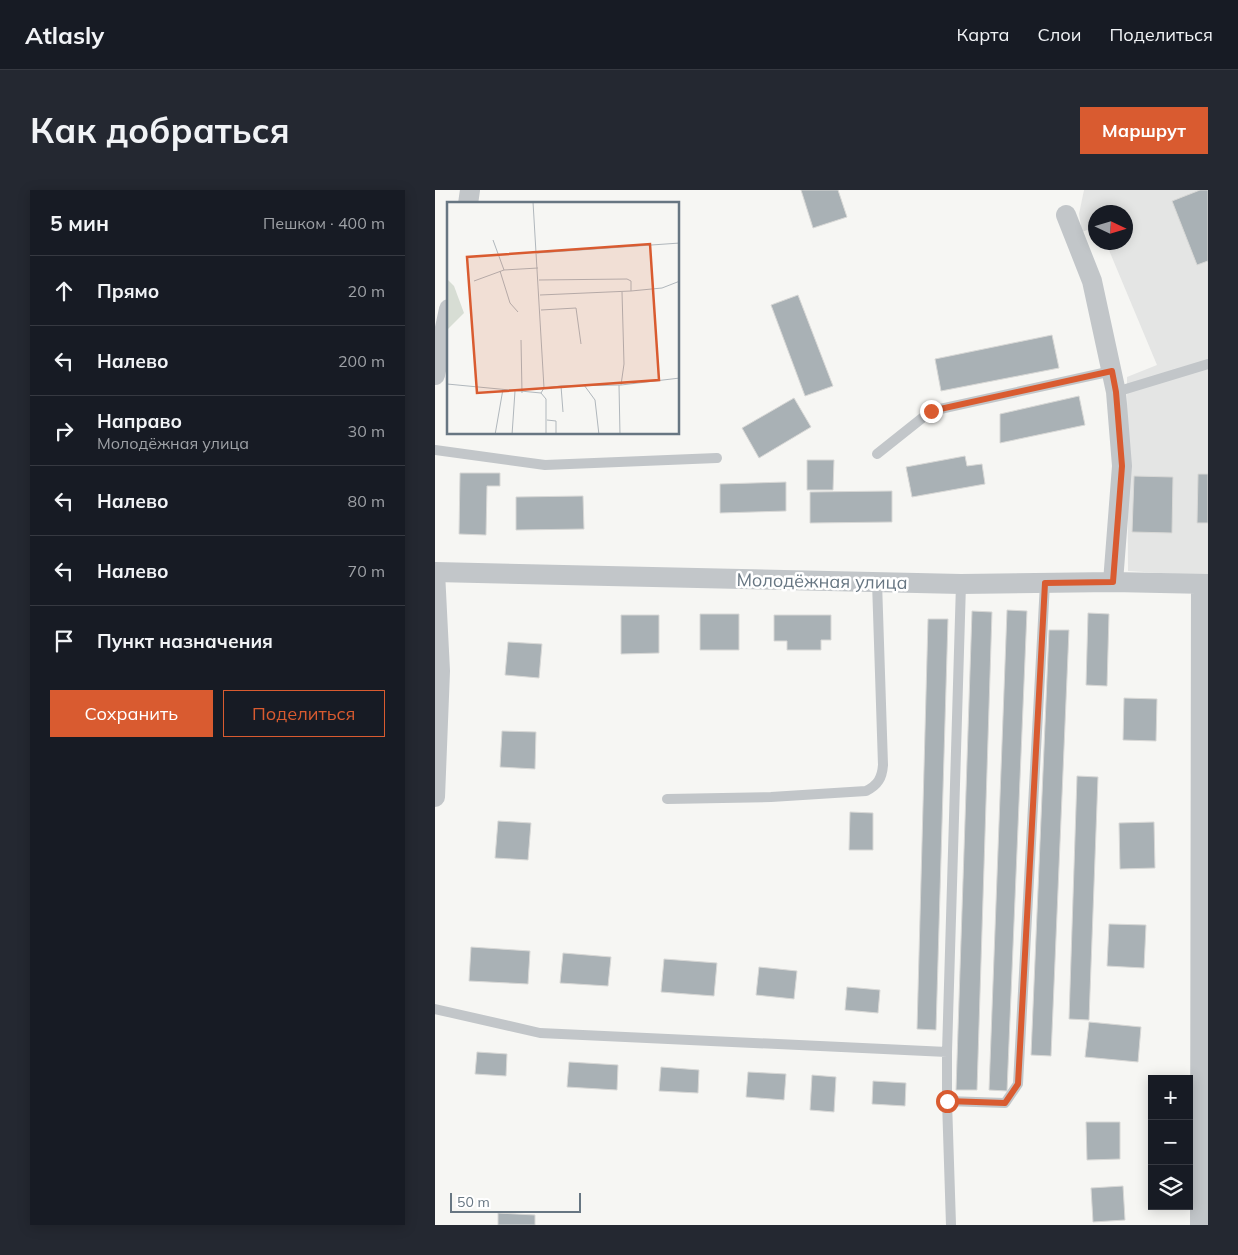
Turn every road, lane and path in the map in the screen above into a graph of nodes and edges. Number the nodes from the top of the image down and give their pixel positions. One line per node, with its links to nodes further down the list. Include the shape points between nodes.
1 (1066, 215): 5 (street, via 1092,281)
2 (447, 314): 3 (street)
3 (439, 335): 6 (street)
4 (1208, 364): 7 (lane)
5 (1112, 371): 7 (street); 9 (lane, via 931,411)
6 (435, 375)
7 (1116, 392): 13 (street, via 1122,466)
8 (435, 450): 10 (lane, via 545,465)
9 (877, 454)
10 (717, 458)
11 (435, 572): 12 (street, Молодёжная улица); 17 (street)
12 (877, 582): 15 (street, Молодёжная улица); 19 (lane, via 883,765 882,776 875,786 866,791 771,797)
13 (1113, 582): 14 (street, Молодёжная улица); 16 (street, Молодёжная улица)
14 (1045, 583): 15 (street, Молодёжная улица); 22 (lane, via 1018,1084 1005,1103)
15 (961, 584): 21 (lane)
16 (1204, 584): 24 (street)
17 (437, 670): 18 (street)
18 (435, 797)
19 (667, 799)
20 (435, 1009): 21 (lane, via 540,1033)
21 (947, 1052): 22 (lane)
22 (947, 1101): 23 (lane)
23 (951, 1225)
24 (1200, 1225)

